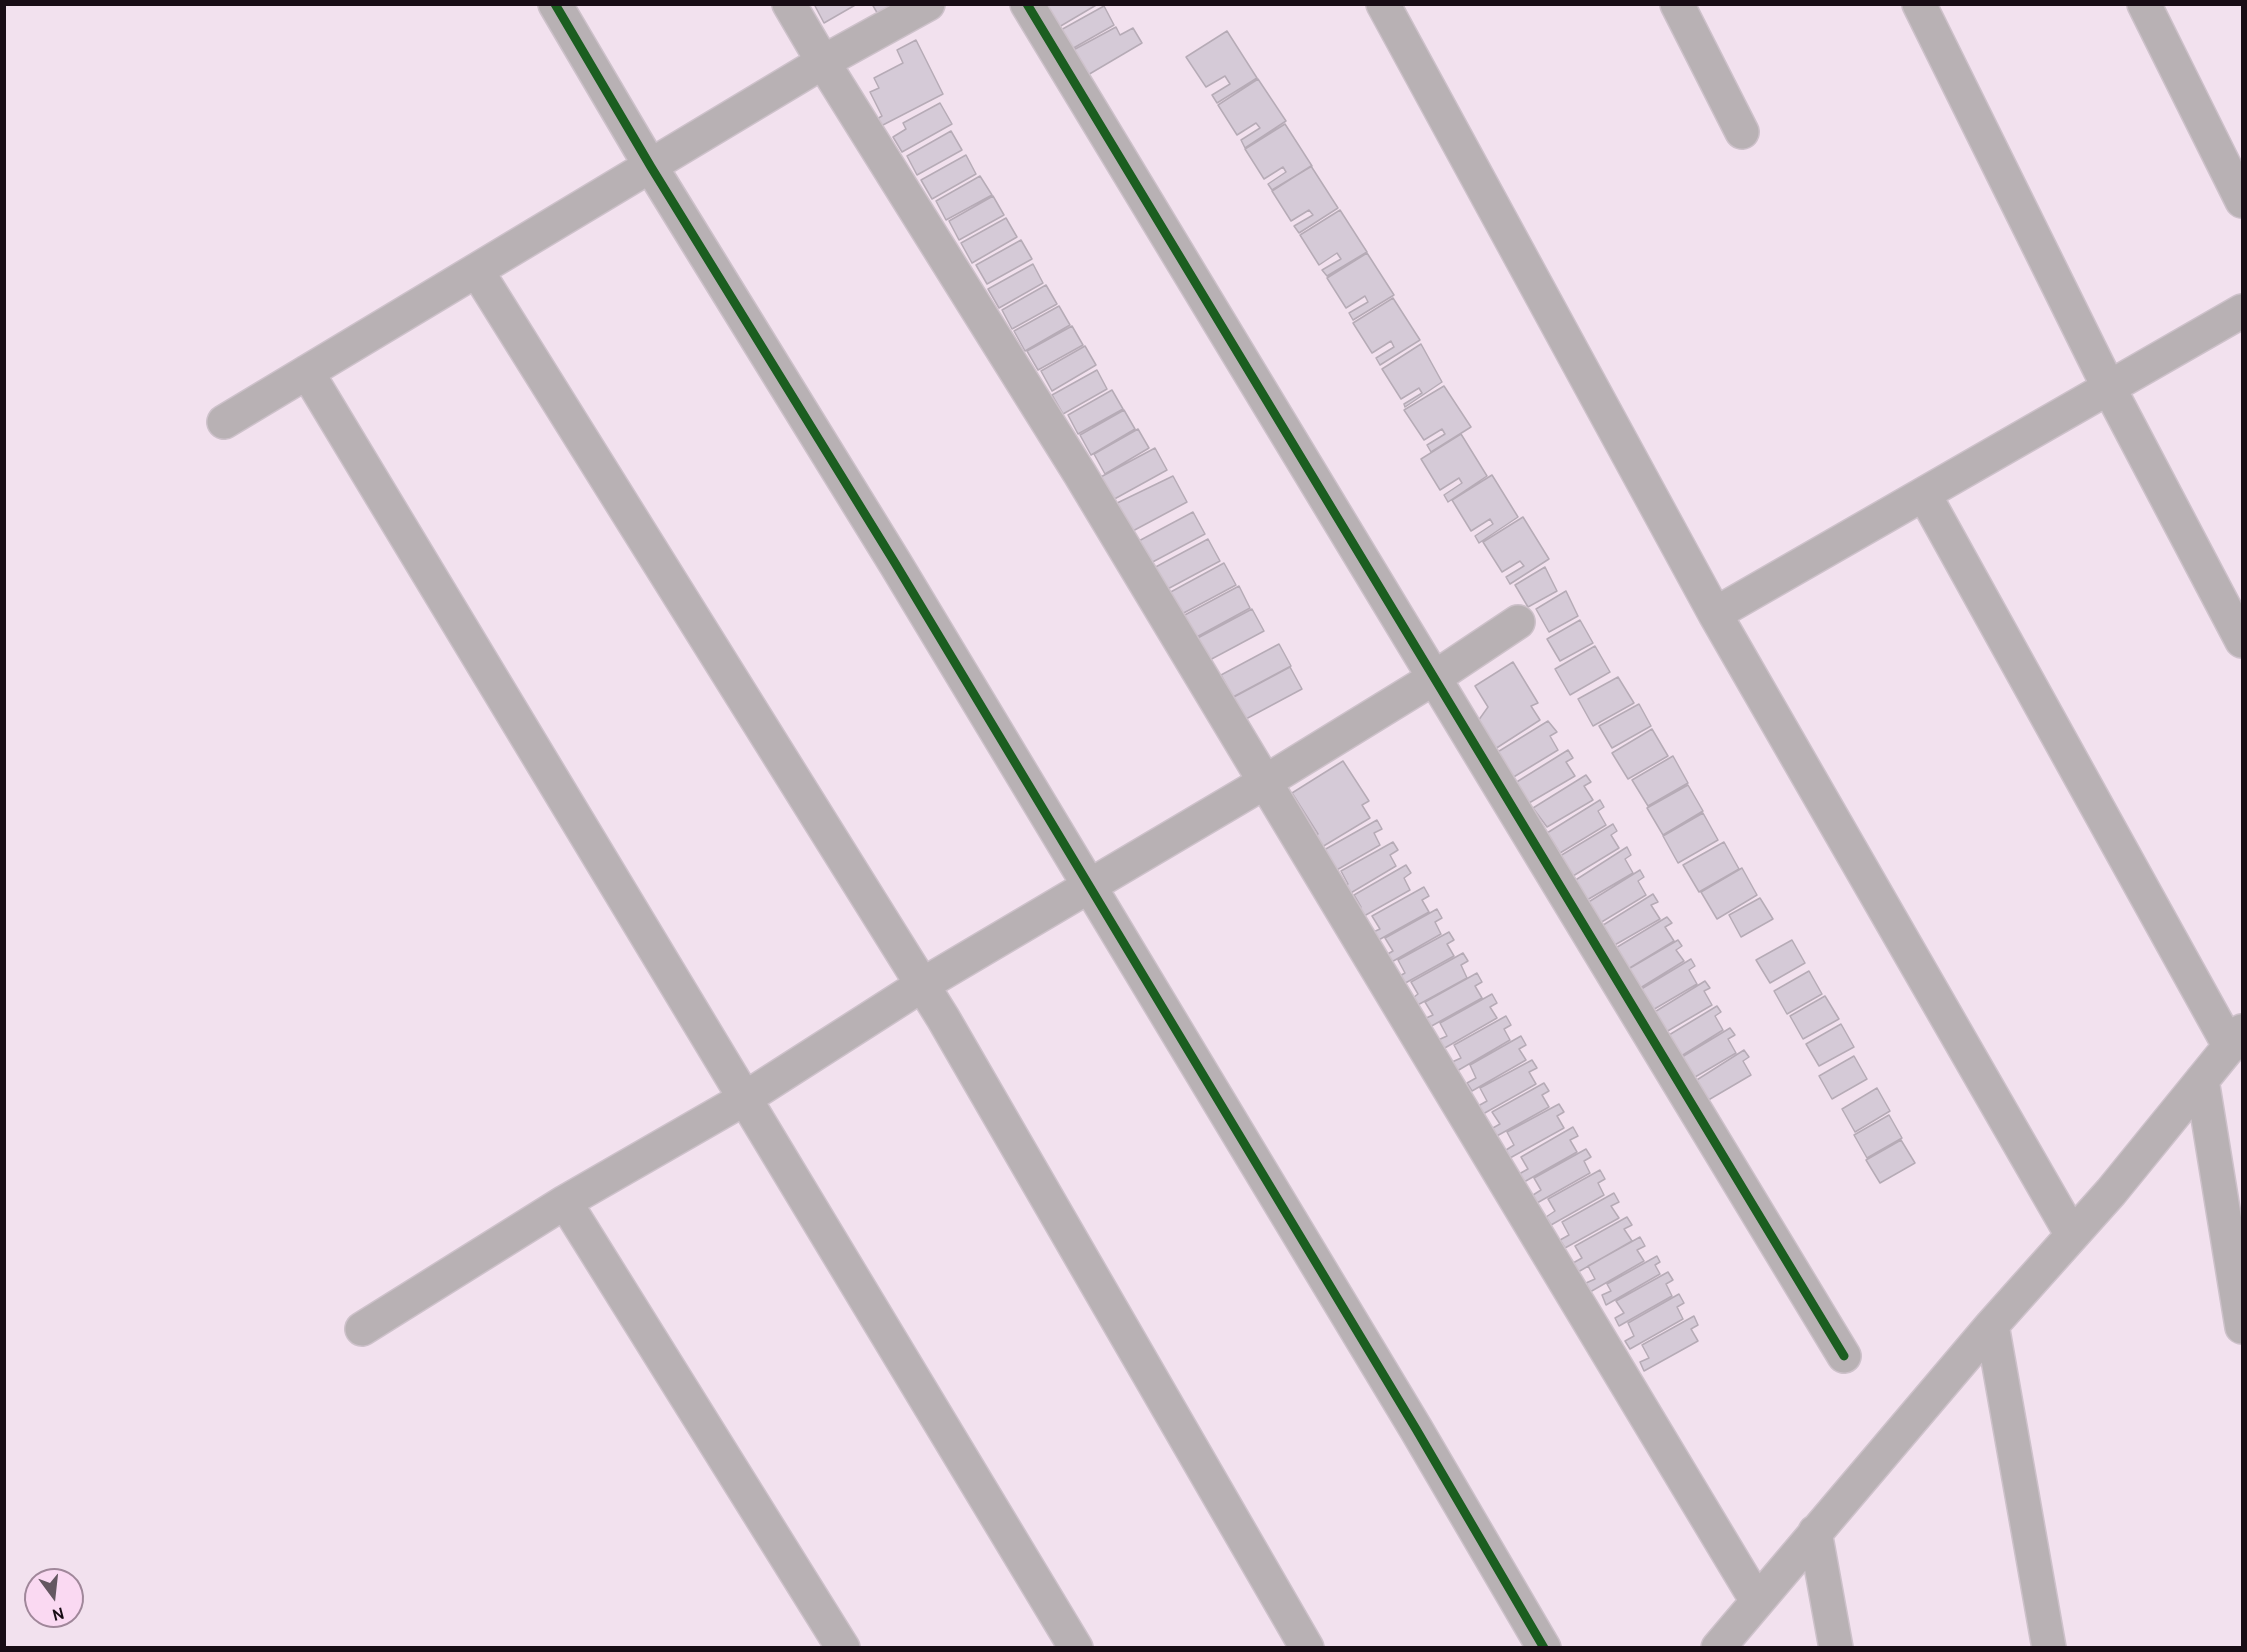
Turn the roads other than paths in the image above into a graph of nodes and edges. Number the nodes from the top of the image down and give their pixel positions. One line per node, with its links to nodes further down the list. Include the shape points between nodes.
1 (555, 4): 11 (street)
2 (789, 4): 9 (street)
3 (928, 4): 9 (street)
4 (1027, 4): 22 (street)
5 (1383, 4): 19 (street)
6 (1677, 4): 10 (street)
7 (1919, 4): 16 (street)
8 (2144, 4): 12 (street)
9 (823, 62): 11 (street); 23 (street, via 1080,474)
10 (1742, 132)
11 (651, 167): 13 (street); 24 (street)
12 (2242, 201)
13 (477, 271): 15 (street); 25 (street)
14 (2242, 311): 16 (street)
15 (307, 372): 17 (street); 28 (street)
16 (2109, 388): 18 (street); 21 (street)
17 (224, 422)
18 (1924, 494): 19 (street); 26 (street)
19 (1715, 614): 30 (street)
20 (1518, 622): 22 (street)
21 (2242, 641)
22 (1434, 678): 23 (street); 34 (street)
23 (1265, 782): 24 (street); 36 (street)
24 (1089, 888): 25 (street); 40 (street)
25 (922, 985): 28 (street); 39 (street)
26 (2236, 1039): 27 (street)
27 (2202, 1080): 30 (street); 32 (street)
28 (744, 1099): 29 (street); 38 (street)
29 (565, 1202): 33 (street); 37 (street)
30 (2073, 1235): 31 (street)
31 (1992, 1325): 35 (street); 43 (street)
32 (2242, 1327)
33 (362, 1329)
34 (1844, 1356)
35 (1815, 1532): 36 (street); 42 (street)
36 (1757, 1601): 41 (street)
37 (843, 1647)
38 (1076, 1647)
39 (1307, 1647)
40 (1544, 1647)
41 (1718, 1647)
42 (1836, 1647)
43 (2049, 1647)

